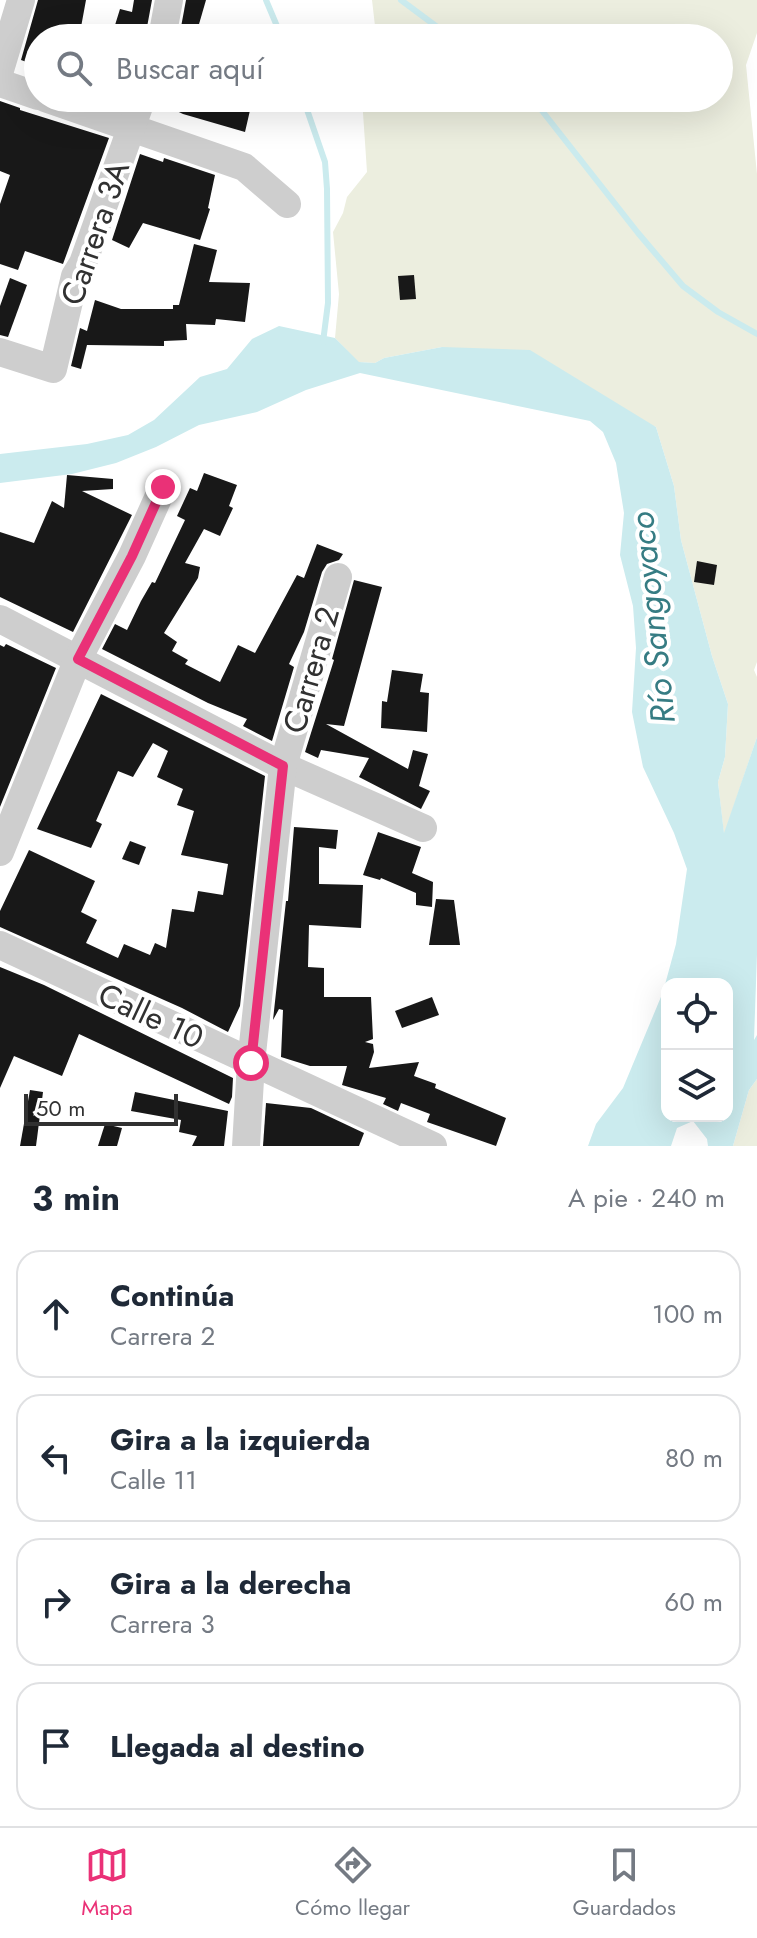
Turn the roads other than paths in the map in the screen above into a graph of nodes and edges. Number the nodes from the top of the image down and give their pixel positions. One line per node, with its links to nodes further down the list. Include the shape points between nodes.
1 (21, 0): 4 (street)
2 (169, 0): 3 (street)
3 (165, 24)
4 (0, 70)
5 (0, 83): 6 (street)
6 (24, 91)
7 (87, 112): 9 (street)
8 (137, 112): 9 (street, Carrera 3A)
9 (131, 127): 10 (street, via 244,167); 11 (street, Carrera 3A, via 75,276 53,369)
10 (287, 204)
11 (0, 352)
12 (163, 487): 15 (street)
13 (338, 577): 16 (street, Carrera 2)
14 (0, 619): 15 (street)
15 (78, 659): 16 (street); 18 (street)
16 (283, 766): 17 (street); 20 (street, Carrera 2)
17 (423, 828)
18 (0, 852)
19 (0, 945): 20 (street, Calle 10)
20 (251, 1063): 21 (street, Carrera 2); 22 (street, Calle 10)
21 (246, 1146)
22 (433, 1146)

